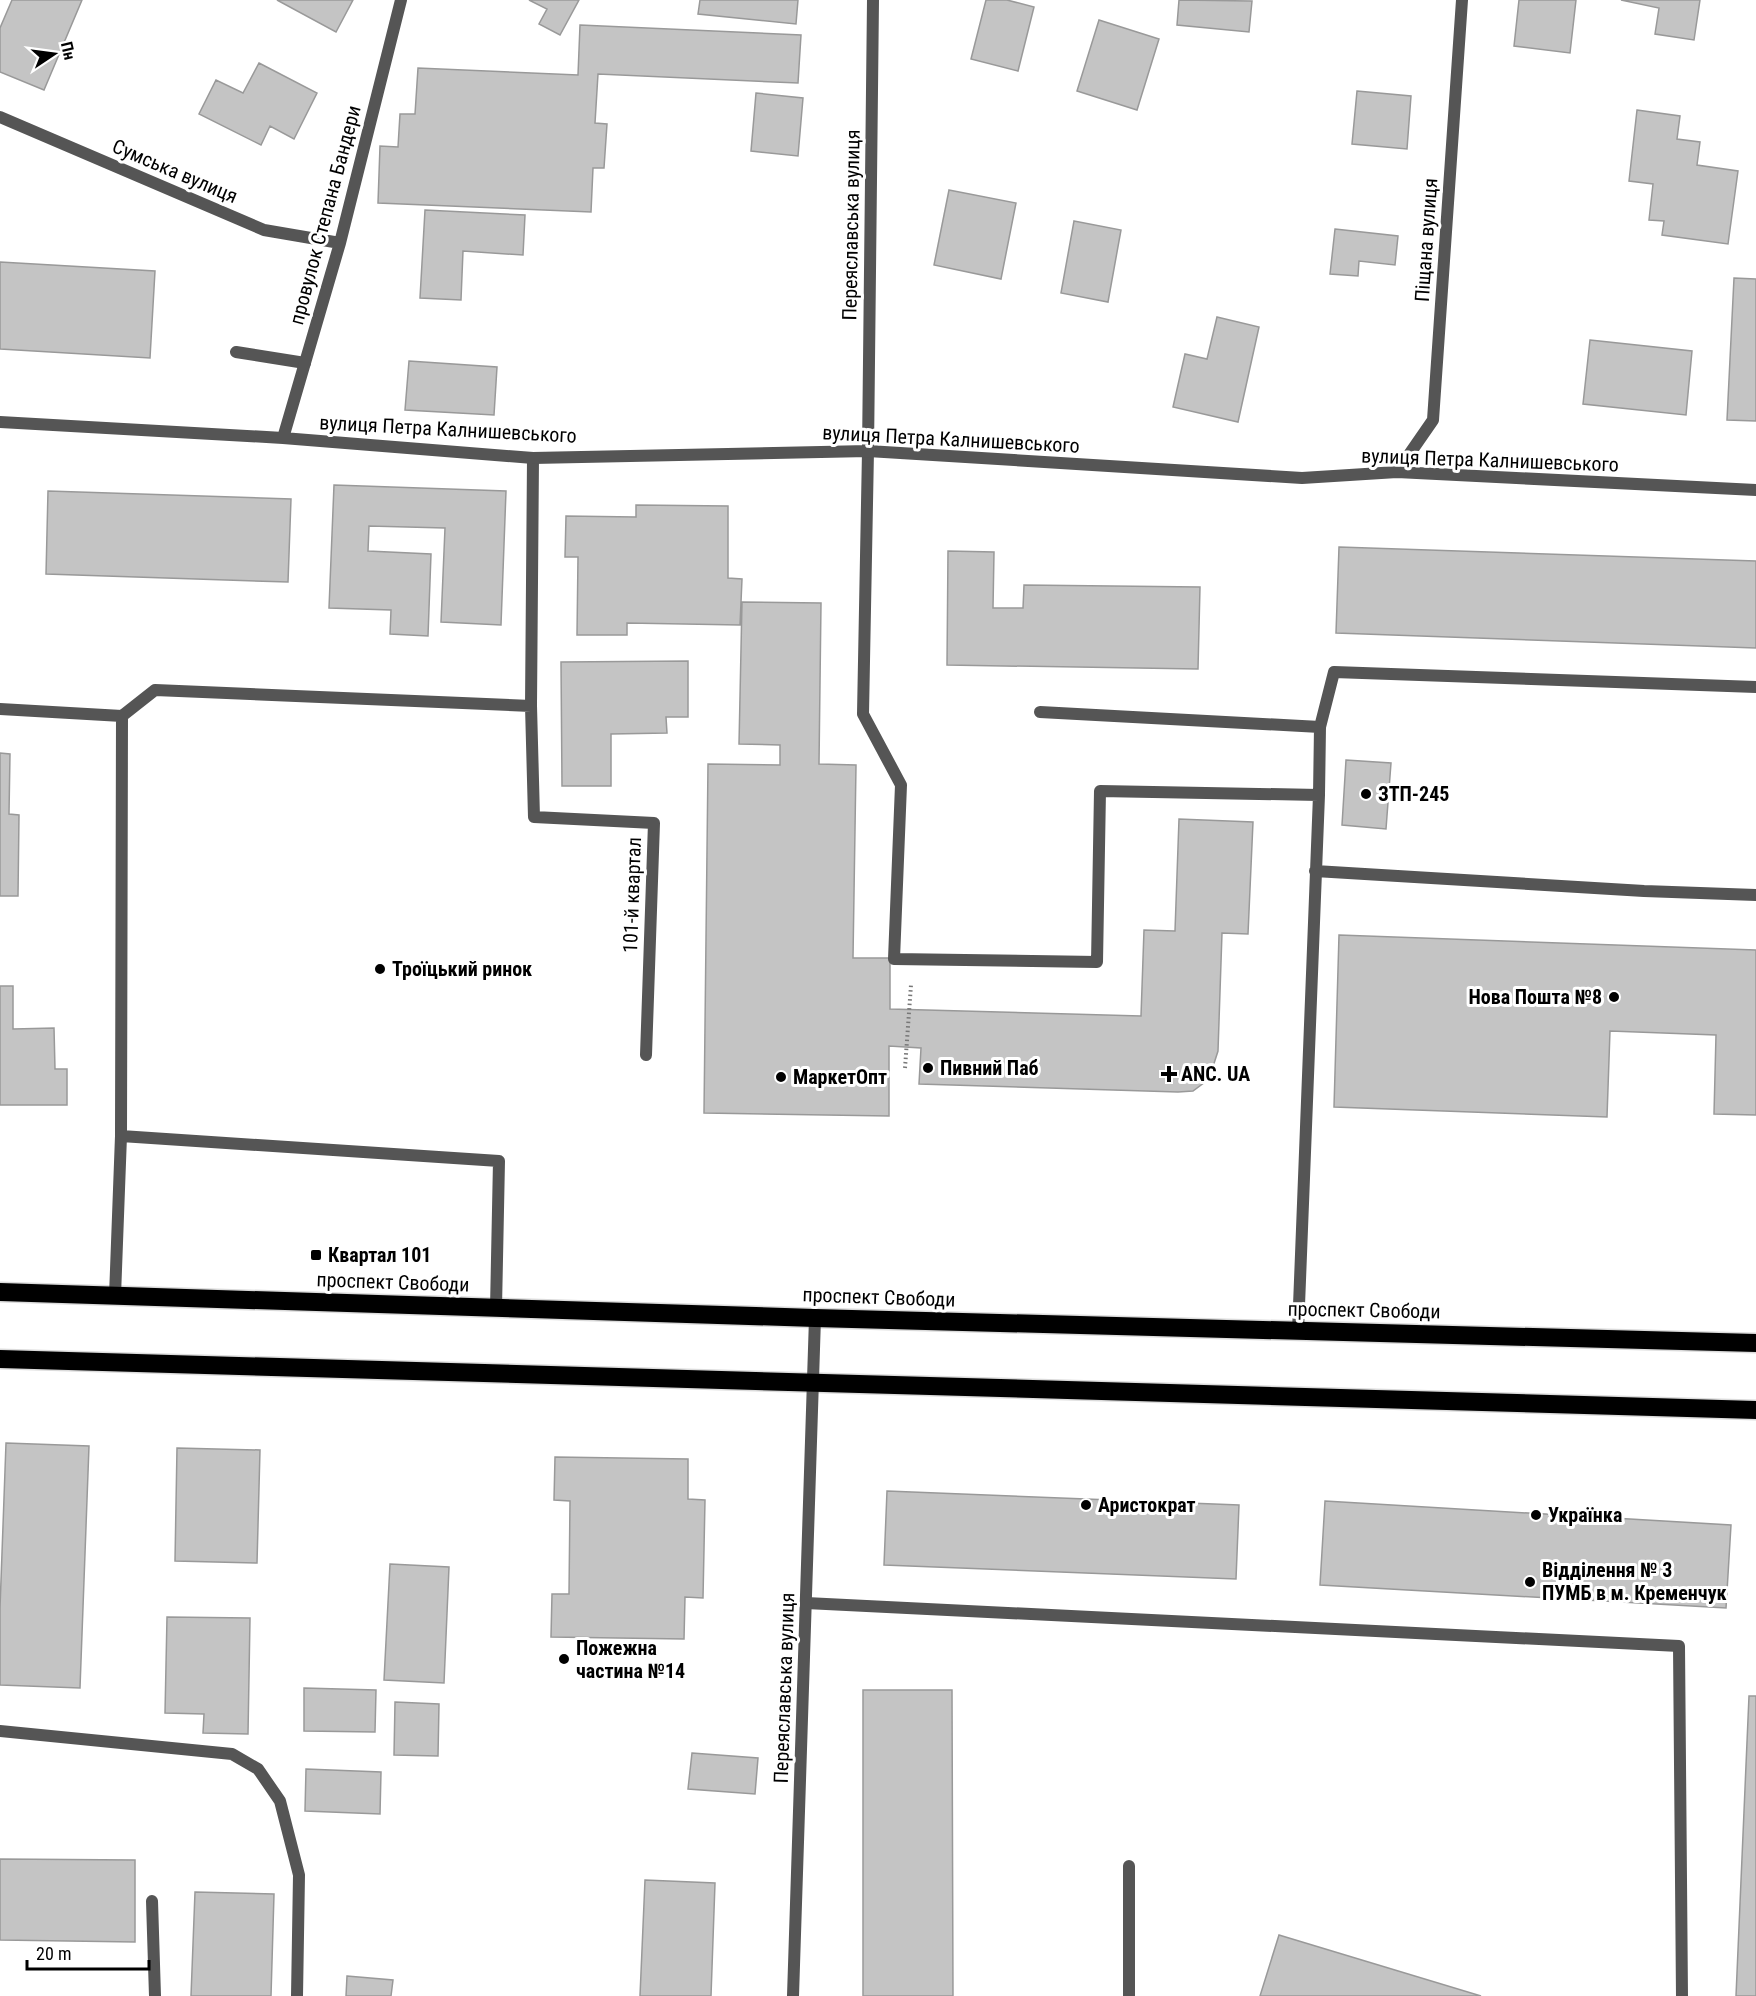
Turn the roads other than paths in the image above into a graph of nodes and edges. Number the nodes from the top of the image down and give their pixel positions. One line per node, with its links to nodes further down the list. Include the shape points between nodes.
1 (401, 0): 5 (street, провулок Степана Бандери)
2 (873, 0): 10 (street, Переяславська вулиця)
3 (1462, 0): 12 (street, Піщана вулиця, via 1433,420)
4 (0, 117): 5 (street, Сумська вулиця, via 264,230)
5 (340, 243): 7 (street, провулок Степана Бандери)
6 (236, 352): 7 (street)
7 (305, 363): 9 (street, провулок Степана Бандери)
8 (0, 422): 9 (street, вулиця Петра Калнишевського)
9 (283, 438): 11 (street, вулиця Петра Калнишевського)
10 (868, 451): 11 (street, вулиця Петра Калнишевського); 12 (street, вулиця Петра Калнишевського, via 1302,478); 20 (street, Переяславська вулиця, via 863,714 901,785 894,959 1097,962 1100,791)
11 (533, 458): 15 (street)
12 (1397, 472): 13 (street, вулиця Петра Калнишевського)
13 (1756, 490)
14 (1756, 687): 19 (street, via 1334,672)
15 (531, 706): 18 (street, via 155,690); 23 (street, 101-й квартал, via 534,817 654,823)
16 (0, 709): 18 (street)
17 (1040, 712): 19 (street)
18 (122, 716): 24 (street)
19 (1320, 727): 20 (street)
20 (1319, 795): 21 (street)
21 (1315, 871): 22 (street); 29 (street)
22 (1756, 895)
23 (645, 1055)
24 (121, 1136): 26 (street); 27 (street, via 499,1161)
25 (0, 1292): 26 (highway, проспект Свободи)
26 (115, 1296): 27 (highway, проспект Свободи)
27 (496, 1308): 28 (highway, проспект Свободи)
28 (815, 1318): 29 (highway, проспект Свободи); 32 (street, Переяславська вулиця)
29 (1298, 1331): 30 (highway, проспект Свободи)
30 (1756, 1342)
31 (0, 1359): 32 (highway)
32 (812, 1382): 33 (highway); 34 (street, Переяславська вулиця)
33 (1756, 1410)
34 (806, 1603): 40 (street, Переяславська вулиця); 42 (street, via 1679,1646)
35 (0, 1731): 39 (street, via 232,1754 258,1769 280,1801 299,1875)
36 (1129, 1866): 41 (street)
37 (152, 1901): 38 (street)
38 (155, 1996)
39 (297, 1996)
40 (793, 1996)
41 (1128, 1996)
42 (1682, 1996)

